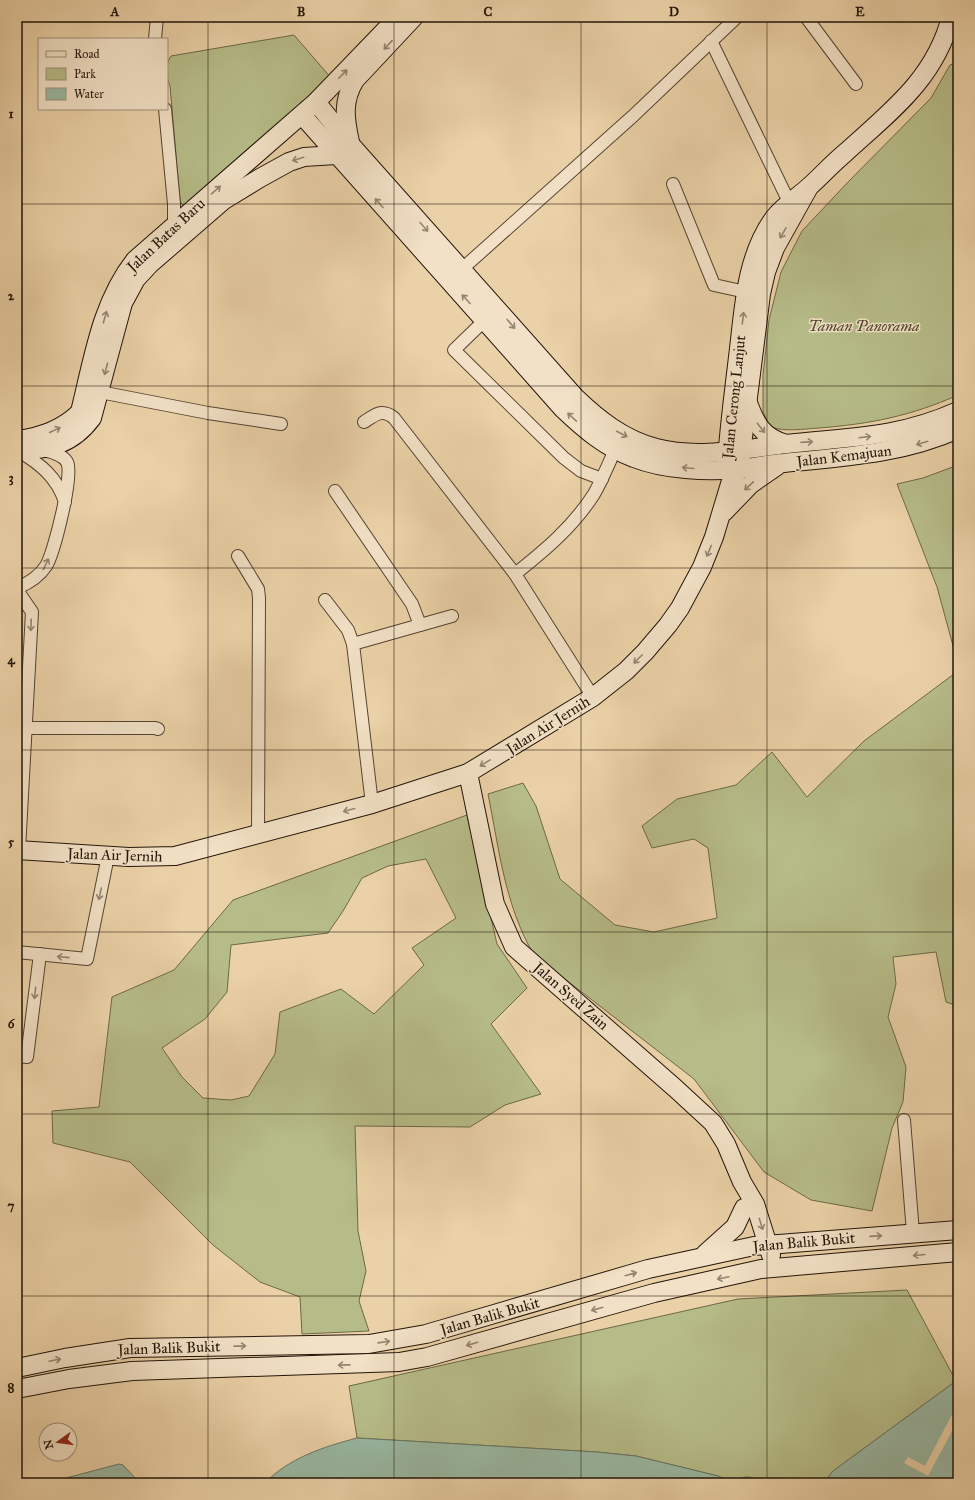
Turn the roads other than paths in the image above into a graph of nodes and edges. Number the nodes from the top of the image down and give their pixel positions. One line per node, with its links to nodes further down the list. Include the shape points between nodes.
1 (157, 17): 7 (street)
2 (398, 17): 10 (main road, Jalan Batas Baru, one-way to 2)
3 (414, 17): 13 (main road, one-way to 13, via 350,88 344,109)
4 (737, 17): 8 (street)
5 (806, 17): 9 (street)
6 (951, 17): 15 (main road, Jalan Cerong Lanjut, via 946,38 926,72 908,95)
7 (155, 38)
8 (711, 41): 16 (street); 18 (street, via 633,116)
9 (856, 84)
10 (316, 102): 12 (main road, Jalan Batas Baru); 13 (main road)
11 (165, 110): 17 (street)
12 (302, 115): 13 (main road); 17 (main road, Jalan Batas Baru, one-way to 12)
13 (343, 150): 18 (main road, Jalan Kemajuan, one-way to 18); 20 (main road, Jalan Kemajuan, one-way to 13); 21 (main road, Jalan Batas Baru, one-way to 21, via 304,157 260,178 224,200 150,264 136,279 124,303)
14 (673, 184): 19 (street, via 714,285)
15 (809, 187): 16 (main road, Jalan Cerong Lanjut); 22 (main road, Jalan Cerong Lanjut, one-way to 22, via 774,248 766,272)
16 (789, 202): 19 (main road, Jalan Cerong Lanjut, via 775,217 761,239)
17 (174, 226): 29 (main road, Jalan Batas Baru, one-way to 17, via 68,424 80,412 111,298 122,276 135,260)
18 (462, 269): 33 (main road, Jalan Kemajuan, one-way to 33, via 597,419 620,434 656,448)
19 (746, 292): 26 (main road, Jalan Cerong Lanjut, one-way to 19)
20 (485, 320): 31 (main road, Jalan Kemajuan, one-way to 20, via 597,439 562,408); 36 (street, via 454,350 564,458 581,471)
21 (100, 392): 25 (street); 30 (main road, Jalan Batas Baru, via 92,418 83,431 61,444)
22 (747, 400): 28 (main road, one-way to 28, via 753,416 766,435); 32 (main road, Jalan Cerong Lanjut)
23 (958, 411): 28 (main road, Jalan Kemajuan, one-way to 23, via 880,435 930,422)
24 (364, 422): 41 (street, via 381,412 387,412 394,418)
25 (281, 424)
26 (729, 426): 32 (main road, Jalan Cerong Lanjut); 33 (main road, via 716,441)
27 (958, 429): 34 (main road, Jalan Kemajuan, one-way to 34, via 936,439 890,451)
28 (787, 444): 32 (main road, Jalan Kemajuan)
29 (18, 447): 30 (main road, Jalan Batas Baru); 38 (street, via 52,477 60,488)
30 (38, 448): 38 (street, via 62,457 67,462 69,480)
31 (615, 450): 35 (main road, Jalan Kemajuan, one-way to 31, via 653,464); 36 (street)
32 (734, 450): 33 (main road, Jalan Kemajuan); 35 (main road, Jalan Cerong Lanjut)
33 (700, 452)
34 (781, 463): 35 (main road, Jalan Kemajuan); 39 (main road, one-way to 39, via 751,484)
35 (732, 474): 39 (main road, Jalan Air Jernih)
36 (602, 479): 41 (street, via 579,515 550,546)
37 (334, 491): 45 (street, via 412,604)
38 (65, 503): 42 (street, one-way to 38, via 39,575 47,565)
39 (722, 514): 47 (main road, Jalan Air Jernih, one-way to 47, via 702,567 680,608 626,671)
40 (238, 556): 52 (street, via 258,589 259,598)
41 (515, 574): 47 (street)
42 (17, 589): 48 (street, one-way to 48, via 32,612)
43 (325, 600): 46 (street, via 348,630)
44 (452, 616): 45 (street)
45 (420, 625): 46 (street)
46 (353, 644): 51 (street)
47 (593, 697): 50 (main road, Jalan Air Jernih, one-way to 50)
48 (27, 728): 49 (street); 53 (street)
49 (158, 730)
50 (468, 773): 51 (main road, Jalan Air Jernih); 59 (main road, Jalan Syed Zain, via 495,904 514,947 712,1123 726,1144)
51 (372, 804): 52 (main road, Jalan Air Jernih, one-way to 52)
52 (258, 834): 54 (main road, Jalan Air Jernih, via 175,856)
53 (18, 850): 54 (main road, Jalan Air Jernih)
54 (108, 856): 56 (street, one-way to 56, via 87,959)
55 (17, 952): 56 (street)
56 (40, 954): 57 (street, one-way to 57, via 28,1057)
57 (17, 1056)
58 (904, 1120): 62 (street)
59 (742, 1182): 60 (main road); 63 (main road, one-way to 63, via 755,1204)
60 (744, 1208): 63 (main road); 65 (main road, via 734,1228)
61 (958, 1230): 62 (main road, Jalan Balik Bukit)
62 (913, 1233): 63 (main road, Jalan Balik Bukit, one-way to 62)
63 (761, 1245): 65 (main road, Jalan Balik Bukit); 66 (main road)
64 (958, 1252): 66 (main road, Jalan Balik Bukit, one-way to 66)
65 (703, 1256): 67 (main road, Jalan Balik Bukit, one-way to 65, via 130,1348 369,1344 395,1341 648,1269)
66 (768, 1268): 68 (main road, Jalan Balik Bukit, one-way to 68, via 654,1294 427,1357 398,1362 132,1371)
67 (17, 1368)
68 (17, 1389)

